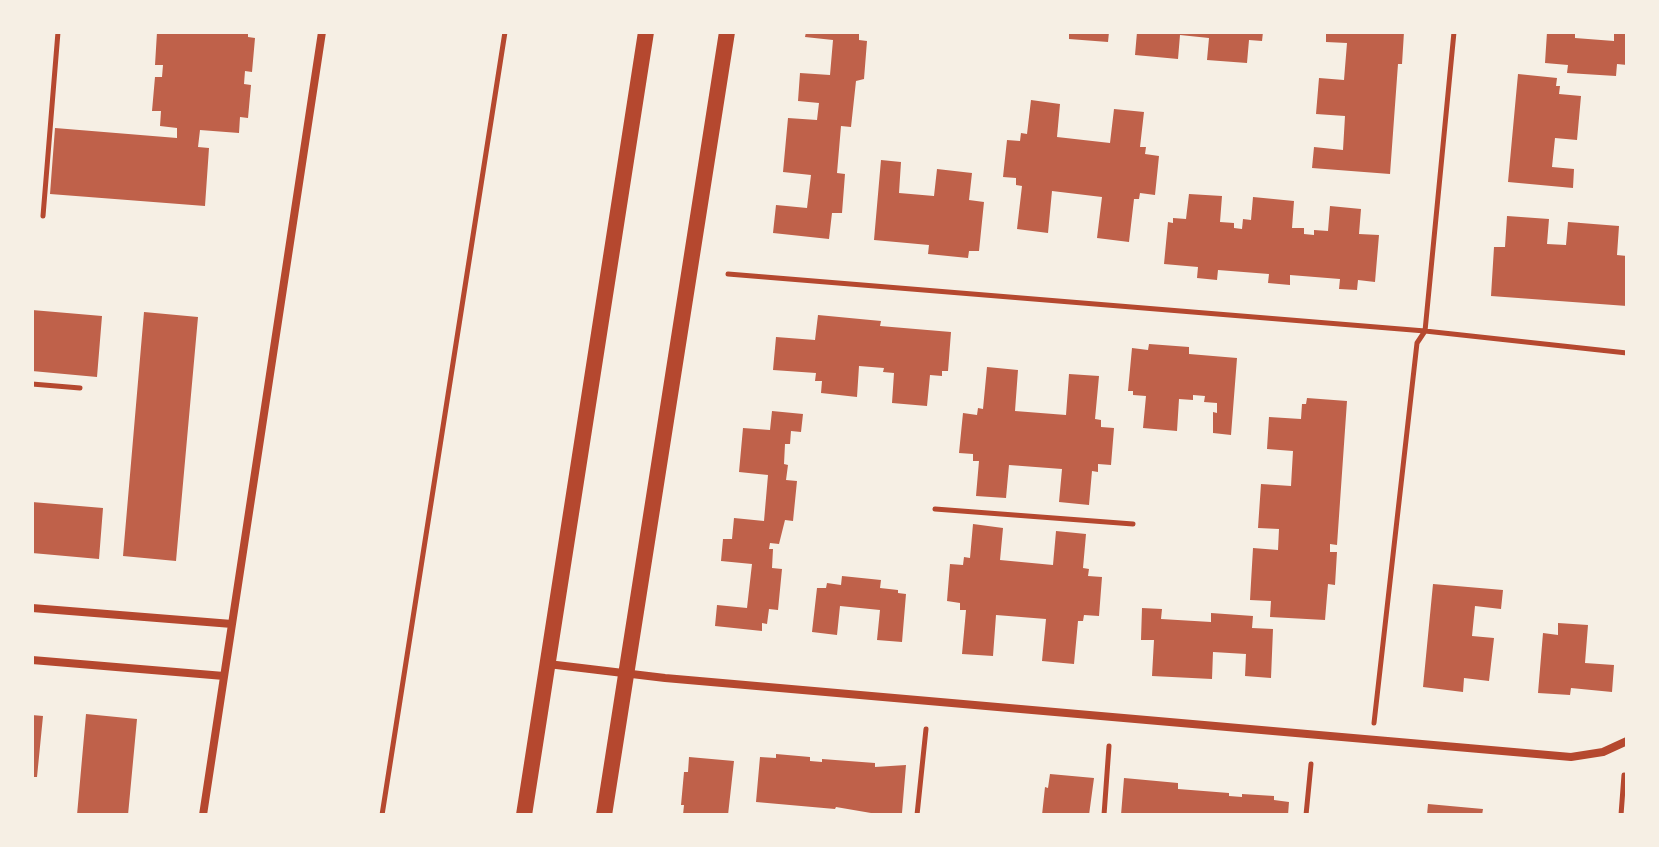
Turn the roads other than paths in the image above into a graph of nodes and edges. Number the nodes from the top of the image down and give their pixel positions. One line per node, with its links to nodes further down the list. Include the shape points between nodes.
1 (322, 32): 5 (street)
2 (646, 32): 7 (main road)
3 (727, 32): 8 (main road)
4 (32, 608): 5 (street)
5 (232, 624): 9 (street)
6 (32, 660): 9 (street)
7 (548, 664): 8 (street); 12 (main road)
8 (626, 674): 10 (street, via 1571,757); 13 (main road)
9 (224, 676): 11 (street)
10 (1627, 741)
11 (203, 815)
12 (524, 815)
13 (604, 815)

